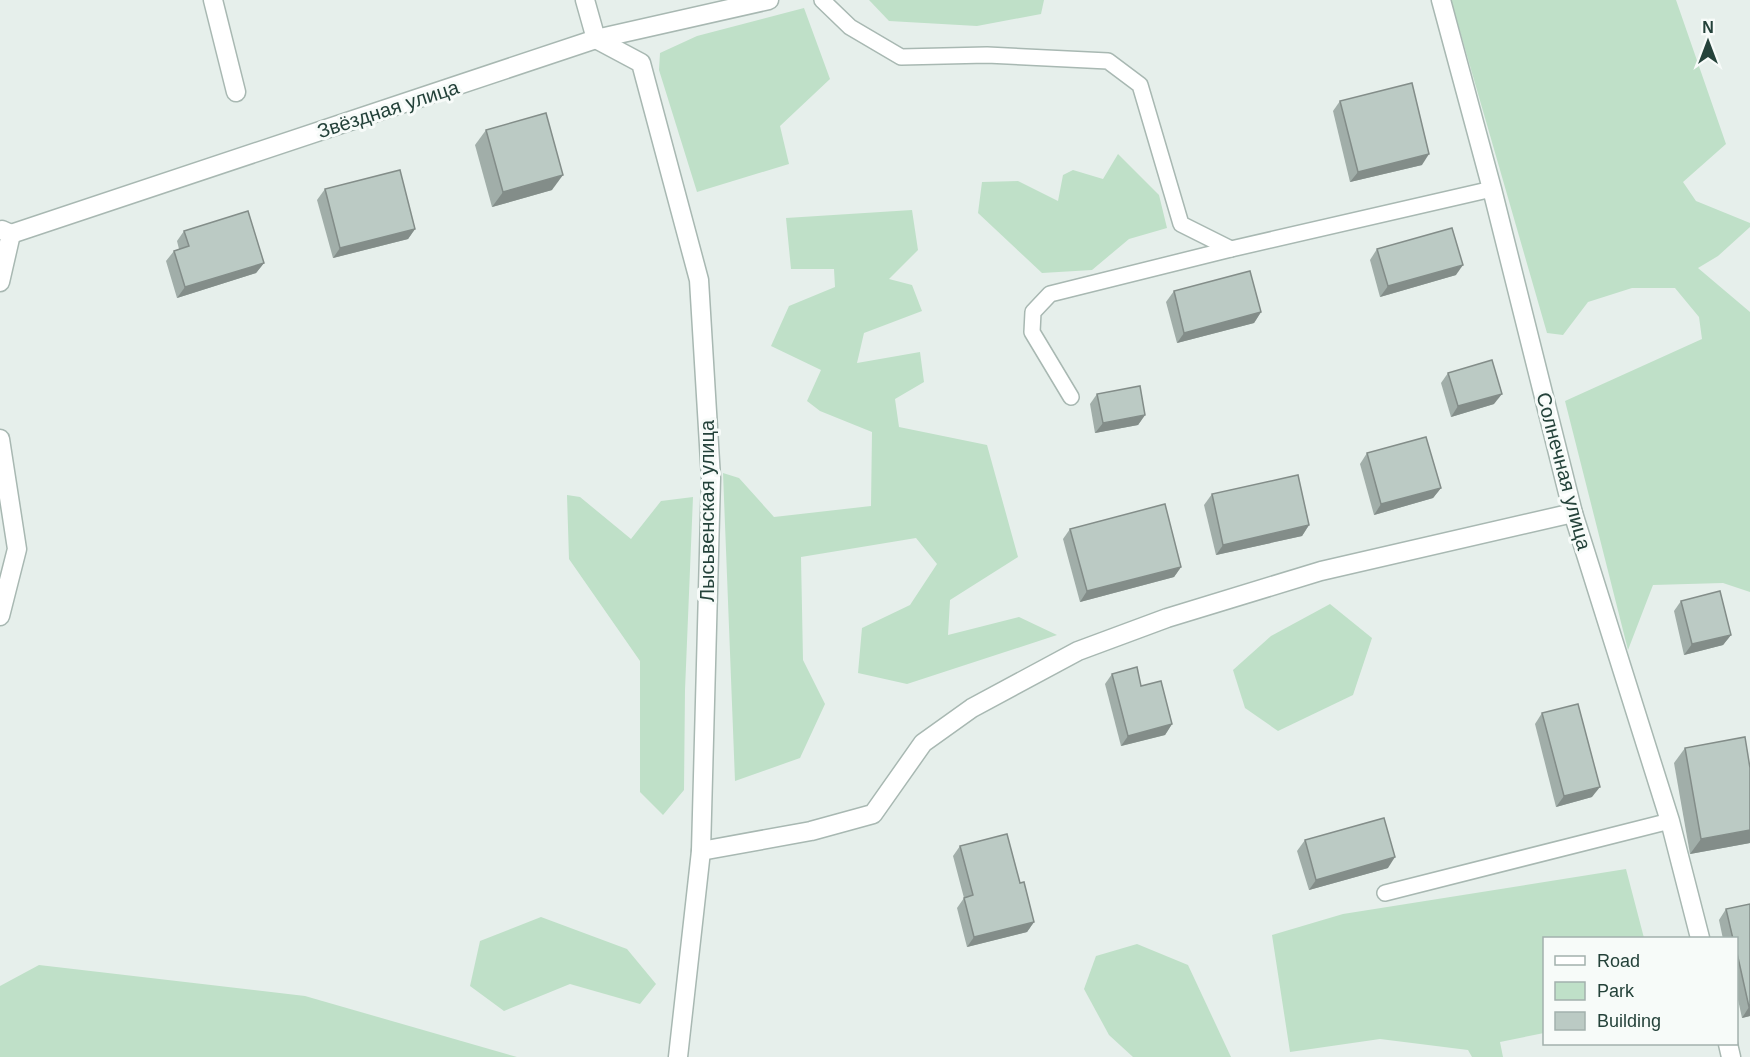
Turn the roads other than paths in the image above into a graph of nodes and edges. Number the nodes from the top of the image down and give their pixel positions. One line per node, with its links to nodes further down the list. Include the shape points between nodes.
1 (213, 0): 7 (street)
2 (585, 0): 6 (street)
3 (769, 0): 6 (street, Звёздная улица)
4 (822, 0): 10 (lane, via 850,27 902,57 987,55 1108,61 1140,86 1181,224)
5 (1442, 0): 8 (street, Солнечная улица)
6 (596, 39): 9 (street, Звёздная улица); 17 (street, Лысьвенская улица, via 641,63 699,280 711,478)
7 (236, 92)
8 (1492, 189): 10 (lane); 14 (street, Солнечная улица)
9 (5, 232): 11 (street)
10 (1231, 249): 12 (lane, via 1050,294 1033,312 1032,332)
11 (0, 282)
12 (1071, 397)
13 (0, 440): 15 (street, via 17,549)
14 (1573, 513): 16 (street, Солнечная улица); 17 (street, via 1321,571 1167,618 1078,651 972,708 923,743 873,814 811,831)
15 (0, 616)
16 (1670, 821): 18 (lane); 19 (street, Солнечная улица)
17 (701, 851): 20 (street, Лысьвенская улица)
18 (1385, 893)
19 (1699, 937)
20 (678, 1057)

